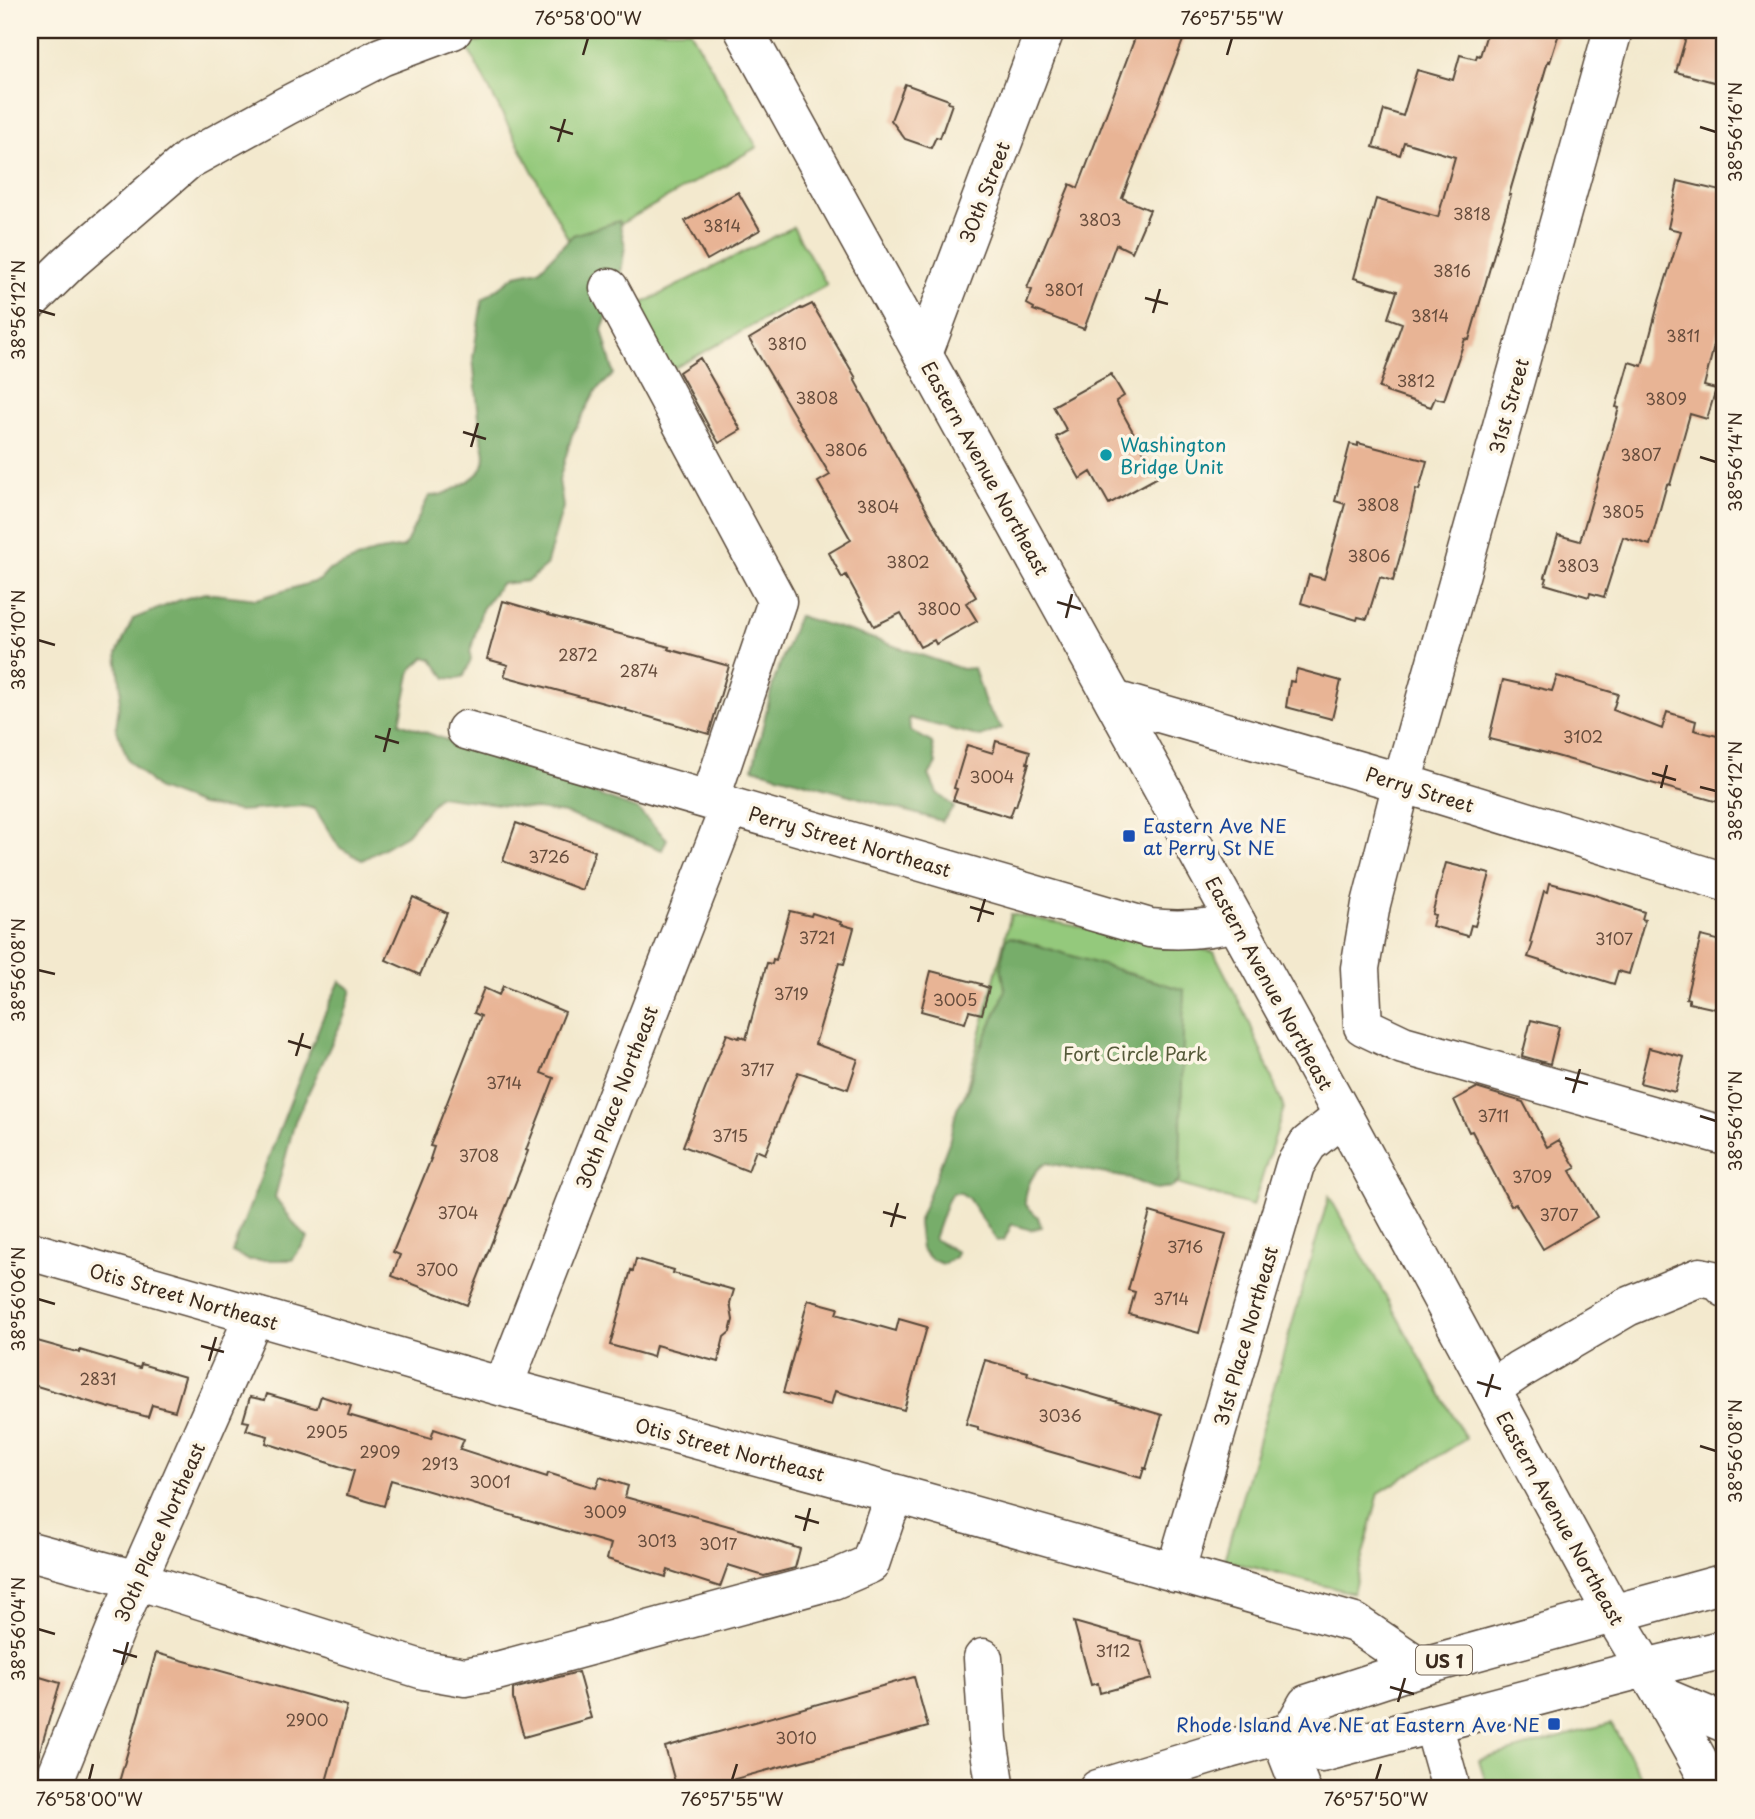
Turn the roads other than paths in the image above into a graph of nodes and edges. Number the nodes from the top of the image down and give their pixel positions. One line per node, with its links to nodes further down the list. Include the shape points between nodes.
1 (453, 30): 6 (street, via 381,57 188,160)
2 (744, 30): 7 (street, Eastern Avenue Northeast)
3 (1045, 30): 7 (street, 30th Street)
4 (1613, 30): 10 (street, 31st Street)
5 (609, 288): 11 (street, 30th Place Northeast, via 777,601)
6 (30, 300)
7 (923, 354): 8 (street, Eastern Avenue Northeast)
8 (1114, 700): 10 (street, Perry Street); 13 (street, Eastern Avenue Northeast)
9 (466, 730): 11 (street, Perry Street Northeast)
10 (1402, 783): 12 (street, Perry Street); 15 (street, 31st Street, via 1360,968 1363,1026 1403,1045)
11 (720, 803): 13 (street, Perry Street Northeast, via 1150,928 1199,930); 19 (street, 30th Place Northeast)
12 (1725, 882)
13 (1236, 922): 14 (street, Eastern Avenue Northeast)
14 (1343, 1116): 20 (street, Eastern Avenue Northeast); 23 (street, 31st Place Northeast, via 1308,1144 1295,1165)
15 (1725, 1136)
16 (30, 1251): 18 (street, Otis Street Northeast)
17 (1725, 1288): 20 (street, via 1718,1281 1700,1277 1627,1307)
18 (254, 1316): 19 (street, Otis Street Northeast); 24 (street, 30th Place Northeast)
19 (503, 1387): 21 (street, Otis Street Northeast)
20 (1491, 1390): 26 (street, Eastern Avenue Northeast)
21 (897, 1494): 23 (street, Otis Street Northeast); 24 (street, via 870,1564 833,1580 465,1677 424,1670)
22 (30, 1551): 24 (street)
23 (1175, 1573): 29 (street, Otis Street Northeast, via 1355,1623)
24 (137, 1580): 34 (street, 30th Place Northeast)
25 (1725, 1583): 26 (street, US 1)
26 (1613, 1614): 29 (street, US 1); 30 (street, Eastern Avenue Northeast)
27 (1725, 1649): 30 (street)
28 (983, 1658): 35 (street)
29 (1420, 1667): 33 (street, US 1, via 1307,1704)
30 (1654, 1683): 31 (street); 32 (street); 39 (street, Eastern Avenue Northeast)
31 (1725, 1723)
32 (1433, 1724): 33 (street, via 1322,1753); 38 (street)
33 (1286, 1734): 36 (street); 37 (street)
34 (51, 1789)
35 (996, 1789)
36 (1098, 1789)
37 (1301, 1789)
38 (1450, 1789)
39 (1714, 1789)

